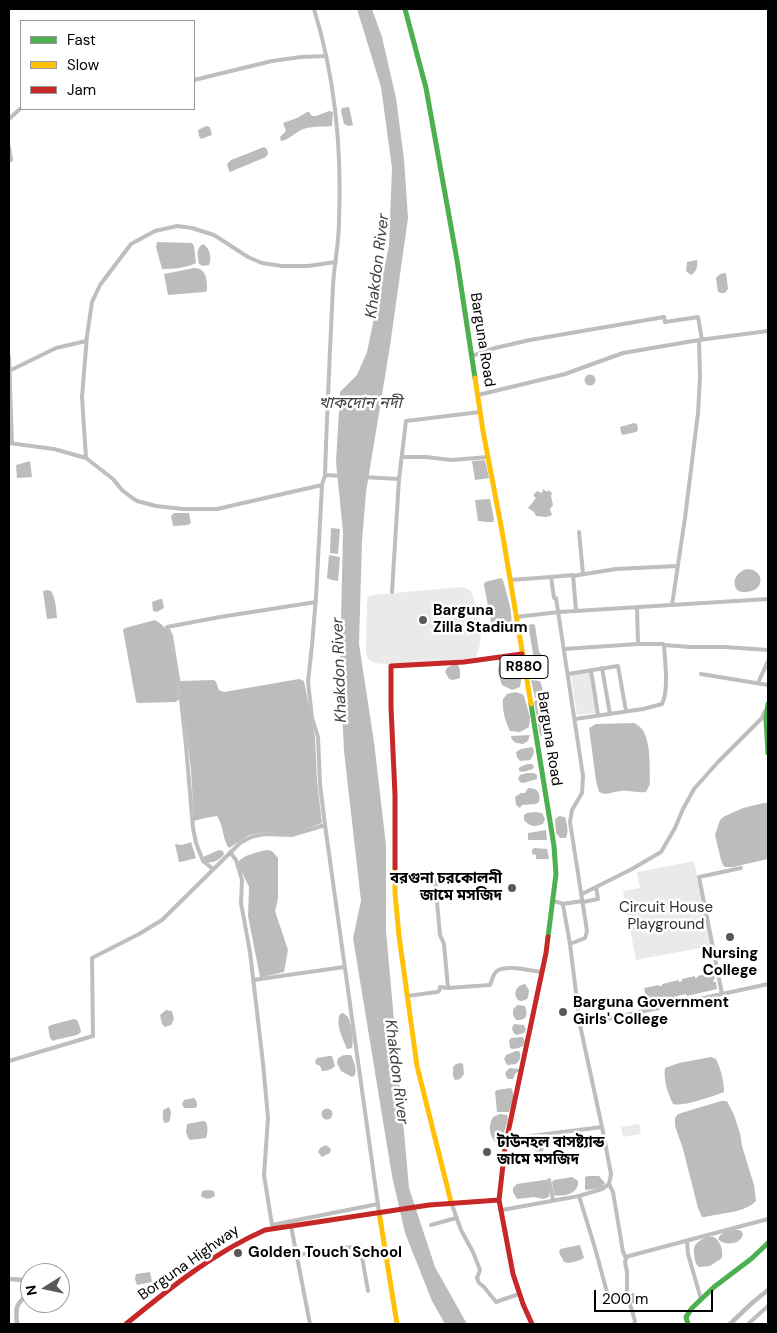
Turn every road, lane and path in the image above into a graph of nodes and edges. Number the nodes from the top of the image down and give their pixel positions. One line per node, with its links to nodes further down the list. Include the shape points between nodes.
1 (314, 9): 3 (street)
2 (405, 9): 14 (main road, Barguna Road / R880, via 426,88)
3 (325, 56): 4 (street, via 272,61); 9 (street, via 338,129 340,224)
4 (195, 80)
5 (20, 109): 6 (street)
6 (9, 119)
7 (9, 147): 8 (street, via 12,160)
8 (9, 161)
9 (336, 262): 12 (street, via 308,266 262,263 214,235 192,228 177,226 155,231 130,244 100,285 92,302); 22 (street)
10 (768, 331): 11 (street)
11 (700, 340): 14 (street, via 698,317 665,322 664,317 530,340); 16 (street, via 623,353 565,374); 26 (street, via 698,413)
12 (86, 341): 15 (street, via 52,350); 21 (street, via 82,397)
13 (9, 356): 15 (street)
14 (472, 356): 16 (main road, Barguna Road / R880)
15 (9, 371): 18 (street)
16 (478, 395): 17 (main road, Barguna Road / R880)
17 (480, 412): 19 (street, via 406,421); 20 (main road, Barguna Road / R880)
18 (10, 443): 21 (street, via 54,449)
19 (402, 457): 20 (street, via 451,460); 23 (street)
20 (488, 457): 30 (main road, Barguna Road / R880)
21 (86, 458): 24 (street, via 137,501 156,506 217,508)
22 (325, 475): 23 (street); 24 (street)
23 (399, 479): 31 (street)
24 (322, 485): 33 (street)
25 (579, 532): 27 (street)
26 (678, 566): 27 (street); 34 (street)
27 (583, 574): 28 (street)
28 (573, 576): 29 (street); 36 (street)
29 (551, 577): 30 (street); 37 (street)
30 (510, 580): 38 (main road, Barguna Road / R880)
31 (392, 592)
32 (768, 598): 34 (street)
33 (316, 602): 57 (street, via 308,682 318,738); 60 (street, via 167,627 180,691 192,828 203,861)
34 (672, 605): 35 (street)
35 (637, 606): 36 (street); 39 (street)
36 (576, 611): 37 (street)
37 (558, 612): 38 (street); 41 (street)
38 (516, 618): 43 (main road, Barguna Road / R880)
39 (638, 644): 40 (street); 41 (street)
40 (664, 645): 42 (street); 52 (street, via 662,704)
41 (564, 649): 47 (street)
42 (768, 650)
43 (522, 654): 64 (main road, Barguna Road / R880, via 554,846); 74 (main road, via 464,662 392,666 395,893)
44 (768, 661): 49 (street)
45 (602, 668): 46 (street); 52 (street, via 618,666); 53 (street)
46 (591, 670): 47 (street); 54 (street)
47 (568, 674): 55 (street)
48 (701, 674): 49 (street)
49 (759, 683): 50 (street)
50 (768, 685)
51 (768, 704): 56 (main road); 62 (street, via 762,718 694,789 661,852)
52 (626, 711): 53 (street)
53 (610, 714): 54 (street)
54 (598, 716): 55 (street)
55 (575, 719): 63 (street, via 583,776 582,793 572,810 570,822)
56 (768, 753)
57 (325, 824): 58 (street, via 292,835 251,836); 68 (street)
58 (230, 852): 60 (street); 70 (street, via 242,880 241,903)
59 (741, 868): 73 (street, via 699,877)
60 (214, 869): 76 (street, via 162,920 92,958 93,1036)
61 (434, 880): 72 (street)
62 (596, 887): 63 (street); 65 (street, via 598,899)
63 (582, 894): 65 (street)
64 (554, 901): 66 (street); 69 (main road, Barguna Road / R880)
65 (583, 901): 66 (street); 67 (street, via 587,932 585,938)
66 (562, 904): 67 (street)
67 (570, 944): 75 (street)
68 (344, 967): 70 (street); 85 (street)
69 (542, 972): 72 (street, via 499,969 490,985); 78 (main road, Barguna Road / R880)
70 (253, 980): 85 (street, via 268,1118 264,1175 272,1225)
71 (768, 984): 73 (street)
72 (448, 988): 74 (street, via 440,987 439,992)
73 (722, 994): 75 (street)
74 (407, 996): 84 (main road, via 417,1066)
75 (580, 1025): 77 (street)
76 (9, 1061)
77 (602, 1127): 78 (street); 80 (street)
78 (507, 1139): 82 (main road, Barguna Road / R880)
79 (549, 1180): 83 (street)
80 (609, 1184): 81 (street); 95 (street)
81 (579, 1196): 83 (street); 98 (street, via 608,1296)
82 (499, 1200): 84 (main road, Borguna Highway); 86 (main road, Barguna Road / R880)
83 (552, 1200): 86 (street)
84 (451, 1202): 87 (main road, Borguna Highway); 88 (street)
85 (378, 1204): 87 (street)
86 (502, 1210): 97 (main road, Barguna Road / R880, via 509,1261)
87 (379, 1212): 91 (main road, Borguna Highway); 103 (main road)
88 (456, 1218): 90 (street); 97 (street, via 480,1270 478,1283 496,1302)
89 (768, 1219): 92 (street)
90 (431, 1225)
91 (291, 1226): 94 (street); 101 (main road, Borguna Highway, via 265,1230 234,1244)
92 (688, 1240): 95 (street); 99 (street, via 688,1254)
93 (768, 1243): 99 (main road)
94 (296, 1255): 96 (street, via 360,1246); 102 (street)
95 (626, 1258): 98 (street)
96 (368, 1291)
97 (519, 1294): 104 (main road, Barguna Road / R880)
98 (627, 1294): 105 (street)
99 (701, 1299): 106 (main road, via 687,1314)
100 (768, 1306): 107 (street)
101 (126, 1324)
102 (310, 1324)
103 (397, 1324)
104 (532, 1324)
105 (634, 1324)
106 (688, 1324)
107 (748, 1324)

